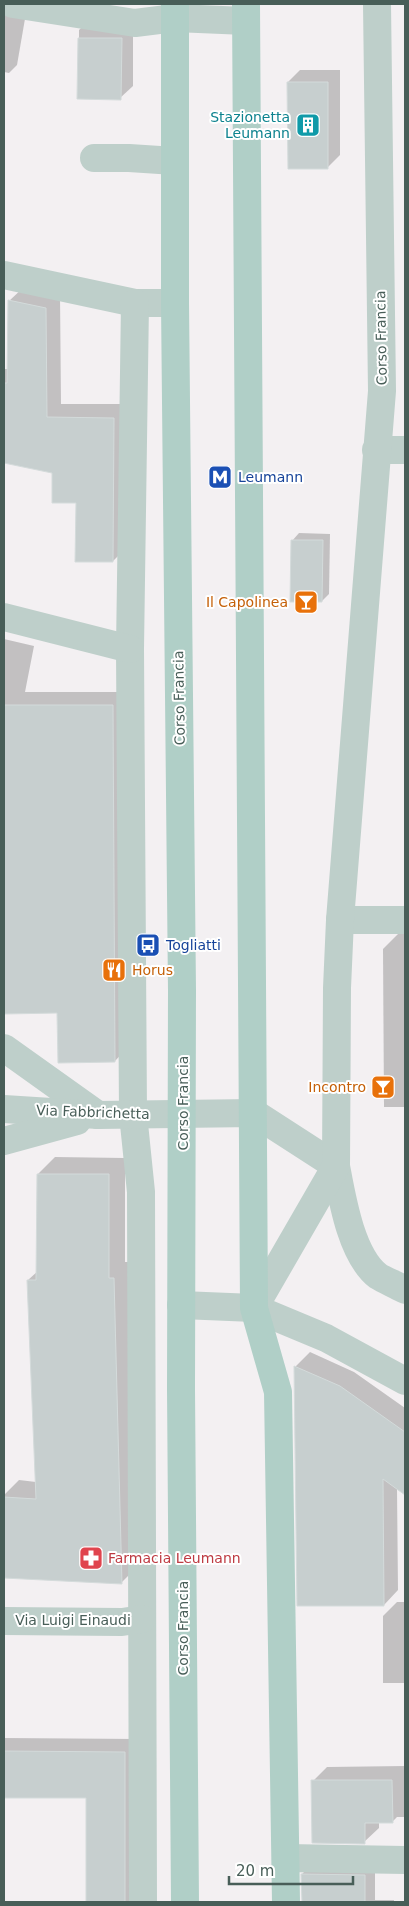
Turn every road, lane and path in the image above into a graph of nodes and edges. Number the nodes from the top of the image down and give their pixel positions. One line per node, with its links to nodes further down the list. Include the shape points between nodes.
1 (13, 4): 3 (street, via 135,23)
2 (377, 4): 10 (street, Corso Francia)
3 (175, 11): 4 (street); 6 (main road, Corso Francia)
4 (246, 12): 20 (main road)
5 (94, 158): 6 (street)
6 (175, 161): 9 (main road, Corso Francia)
7 (4, 275): 8 (street)
8 (135, 303): 9 (street); 14 (street)
9 (175, 303): 19 (main road, Corso Francia)
10 (394, 391): 11 (street, Corso Francia)
11 (376, 450): 12 (street); 15 (street, Corso Francia)
12 (405, 450)
13 (4, 617): 14 (street)
14 (130, 649): 21 (street)
15 (340, 920): 16 (street); 24 (street, Corso Francia)
16 (405, 920)
17 (4, 1048): 22 (street)
18 (4, 1109): 22 (street, Via Fabbrichetta)
19 (183, 1113): 20 (street, Via Fabbrichetta); 21 (street, Via Fabbrichetta); 26 (main road, Corso Francia)
20 (254, 1113): 24 (street); 27 (main road)
21 (133, 1114): 22 (street, Via Fabbrichetta); 29 (street, via 141,1192)
22 (98, 1115): 23 (street)
23 (4, 1141)
24 (336, 1166): 25 (street, via 345,1215 361,1255 377,1275); 27 (street, Corso Francia)
25 (405, 1290)
26 (181, 1305): 27 (street); 34 (main road, Corso Francia)
27 (254, 1308): 28 (street, via 326,1338); 31 (main road, via 278,1392)
28 (405, 1381)
29 (142, 1619): 30 (street, Via Luigi Einaudi, via 122,1622); 33 (street)
30 (4, 1621)
31 (286, 1858): 32 (street); 35 (main road)
32 (405, 1860)
33 (143, 1902)
34 (185, 1902)
35 (286, 1902)

